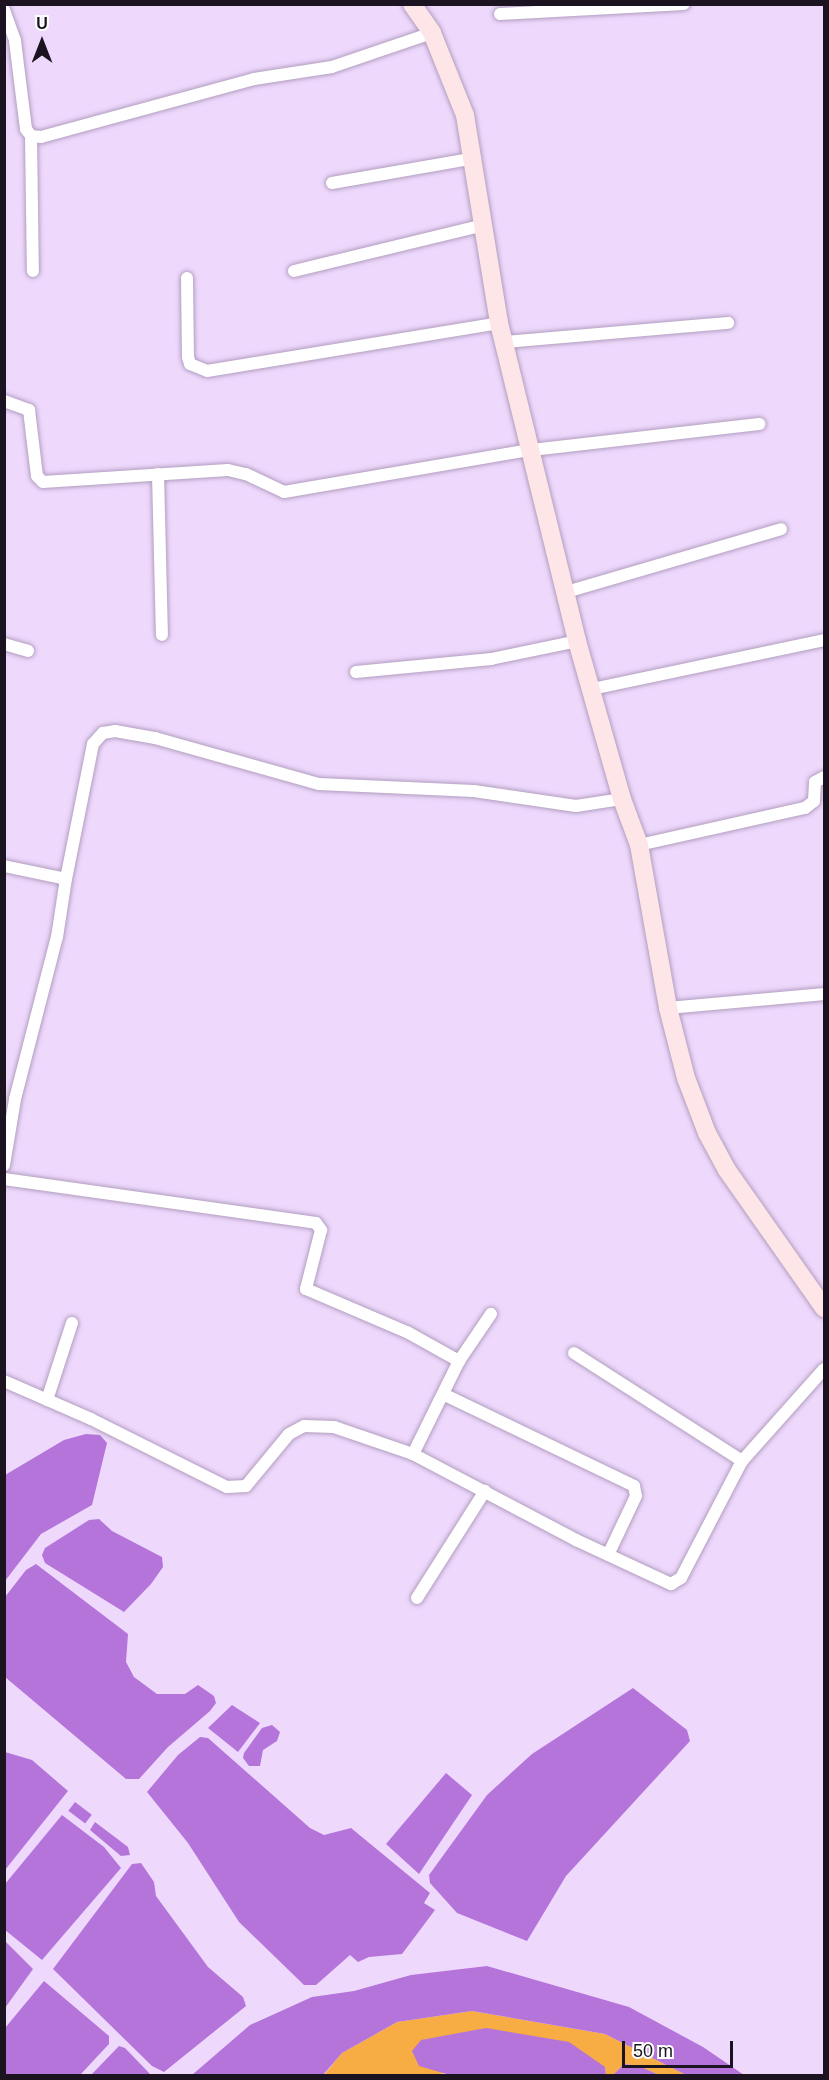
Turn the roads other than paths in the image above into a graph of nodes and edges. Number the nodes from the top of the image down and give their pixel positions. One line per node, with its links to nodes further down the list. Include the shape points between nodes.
1 (412, 4): 5 (street)
2 (684, 4): 4 (street)
3 (4, 10): 6 (street, via 15,41 26,129)
4 (500, 14)
5 (432, 33): 6 (street, via 332,68 254,79 56,135); 7 (street, via 454,81)
6 (31, 136): 10 (street)
7 (475, 158): 8 (street); 9 (street)
8 (332, 183)
9 (484, 225): 11 (street); 13 (street)
10 (33, 271)
11 (294, 271)
12 (187, 278): 13 (street, via 188,357 190,364 207,371)
13 (499, 323): 15 (street)
14 (728, 323): 15 (street)
15 (505, 342): 18 (street)
16 (4, 401): 19 (street, via 29,410 36,477 43,482)
17 (760, 424): 18 (street)
18 (531, 450): 19 (street, via 296,492 274,489 246,474 228,470); 21 (street)
19 (158, 474): 22 (street)
20 (781, 529): 21 (street)
21 (566, 592): 24 (street)
22 (162, 635)
23 (825, 640): 28 (street)
24 (577, 641): 27 (street, via 490,659); 28 (street)
25 (4, 644): 26 (street)
26 (28, 651)
27 (356, 672)
28 (592, 689): 30 (street)
29 (825, 777): 31 (street, via 815,782 814,801 805,808)
30 (622, 799): 31 (street); 33 (street, via 576,806 474,791 320,784 115,731 103,733 93,744)
31 (639, 845): 35 (street)
32 (4, 866): 33 (street)
33 (66, 879): 36 (street, via 57,938 15,1099)
34 (825, 994): 35 (street)
35 (668, 1008): 38 (street, via 686,1078 706,1133 741,1193)
36 (4, 1166)
37 (4, 1179): 42 (street, via 316,1223 321,1230 306,1289 407,1332)
38 (825, 1308)
39 (491, 1314): 42 (street)
40 (72, 1323): 46 (street)
41 (574, 1353): 48 (street)
42 (459, 1362): 45 (street)
43 (825, 1369): 48 (street)
44 (4, 1381): 46 (street)
45 (443, 1394): 47 (street); 50 (street, via 623,1477 634,1486 636,1496)
46 (47, 1400): 47 (street, via 227,1487 246,1486 289,1434 304,1426 333,1427)
47 (413, 1454): 49 (street)
48 (742, 1461): 50 (street, via 678,1582 669,1584)
49 (485, 1491): 50 (street); 51 (street)
50 (608, 1555)
51 (417, 1598)

